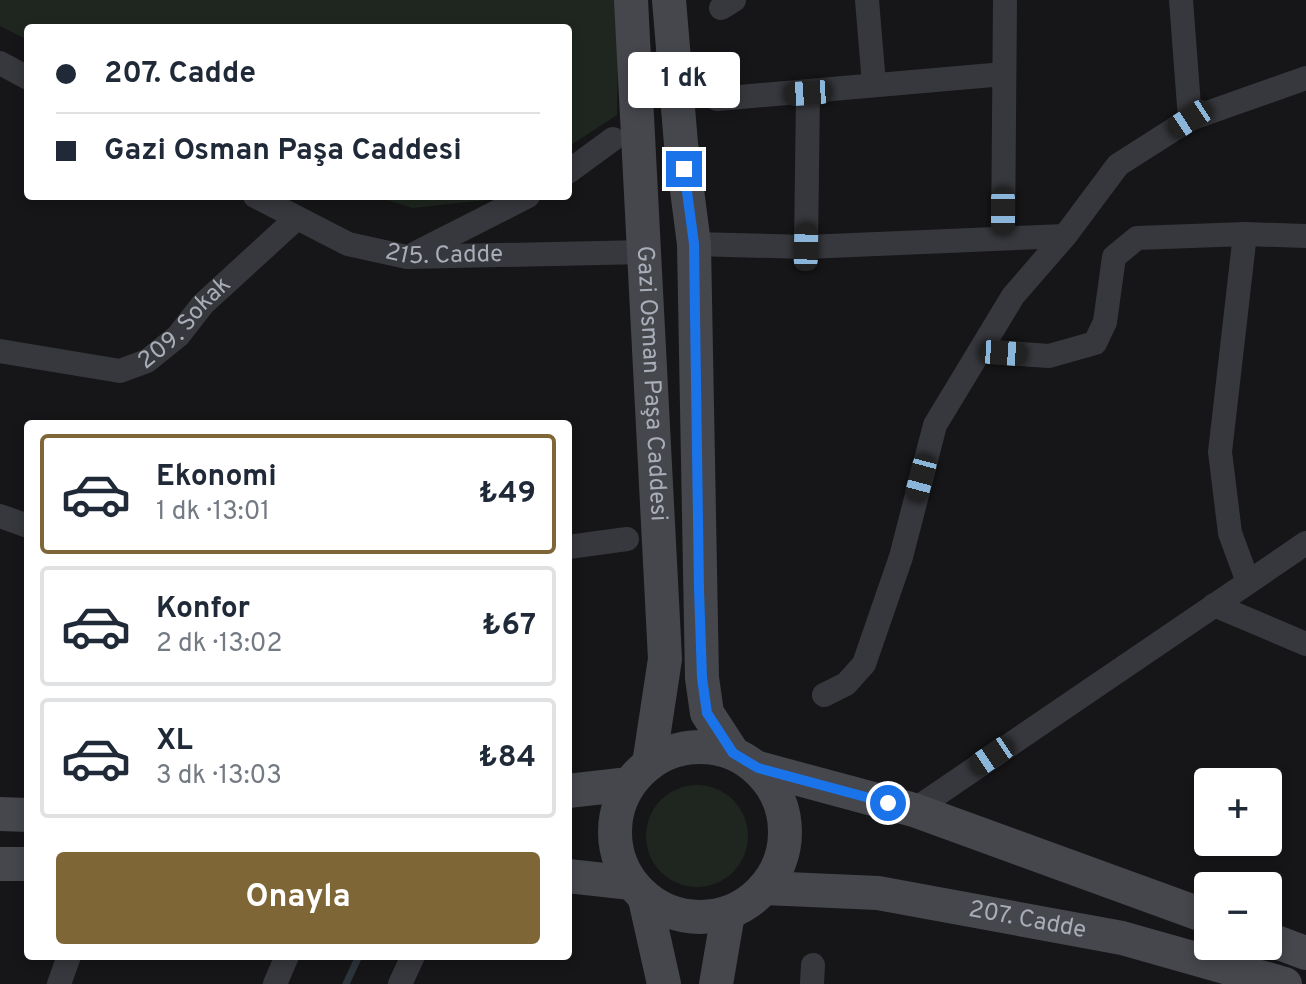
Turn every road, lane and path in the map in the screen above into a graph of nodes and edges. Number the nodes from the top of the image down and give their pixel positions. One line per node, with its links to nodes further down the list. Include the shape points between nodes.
1 (631, 0): 25 (main road, Gazi Osman Paşa Caddesi)
2 (669, 0): 23 (main road, Gazi Osman Paşa Caddesi)
3 (867, 0): 10 (street)
4 (1005, 0): 7 (street)
5 (1181, 0): 13 (street)
6 (0, 63): 8 (street)
7 (1004, 74): 10 (street); 22 (street)
8 (24, 76)
9 (1306, 78): 13 (street)
10 (874, 84): 11 (street)
11 (808, 93): 12 (street); 24 (street)
12 (717, 99)
13 (1190, 119): 20 (street, via 1118,165)
14 (613, 139): 15 (street)
15 (572, 169)
16 (263, 200): 18 (street, 215. Cadde)
17 (520, 200): 26 (street)
18 (297, 218): 26 (street, 215. Cadde, via 348,244); 27 (street, 209. Sokak, via 147,361 120,371)
19 (1245, 234): 21 (street); 28 (street, via 1137,238 1114,257 1105,322 1095,343 1049,356); 34 (street, via 1220,452 1230,533)
20 (1065, 236): 22 (street); 28 (street, via 1013,296)
21 (1306, 236)
22 (1003, 238): 24 (street)
23 (694, 244): 24 (street); 38 (main road, Gazi Osman Paşa Caddesi, via 702,678 707,713)
24 (806, 247)
25 (645, 252): 26 (street, 215. Cadde); 39 (main road, Gazi Osman Paşa Caddesi, via 665,659)
26 (407, 257)
27 (0, 351)
28 (980, 351): 37 (street, via 935,425 901,557 864,664 846,684)
29 (0, 516): 30 (street)
30 (24, 525)
31 (627, 539): 33 (street)
32 (1306, 543): 34 (street)
33 (572, 546)
34 (1248, 582): 35 (street)
35 (1214, 605): 36 (street); 41 (street)
36 (1306, 644)
37 (824, 695)
38 (745, 760): 39 (main road, via 704,746 675,750); 41 (main road); 47 (main road, via 776,792 785,820 785,849)
39 (639, 774): 40 (main road); 48 (main road, via 618,806 614,832 617,857)
40 (572, 790)
41 (914, 810): 49 (main road)
42 (0, 814): 43 (main road)
43 (24, 815)
44 (0, 864): 45 (main road)
45 (24, 864)
46 (572, 877): 48 (main road)
47 (764, 888): 50 (main road); 56 (main road, 207. Cadde, via 878,893 1122,938)
48 (638, 891): 50 (main road, via 670,914 699,919); 60 (main road)
49 (1194, 912)
50 (728, 914): 61 (main road)
51 (1282, 944): 52 (main road)
52 (1306, 953)
53 (68, 960): 57 (street)
54 (285, 960): 58 (street)
55 (411, 960): 59 (street)
56 (1275, 982)
57 (59, 984)
58 (275, 984)
59 (400, 984)
60 (664, 984)
61 (716, 984)

